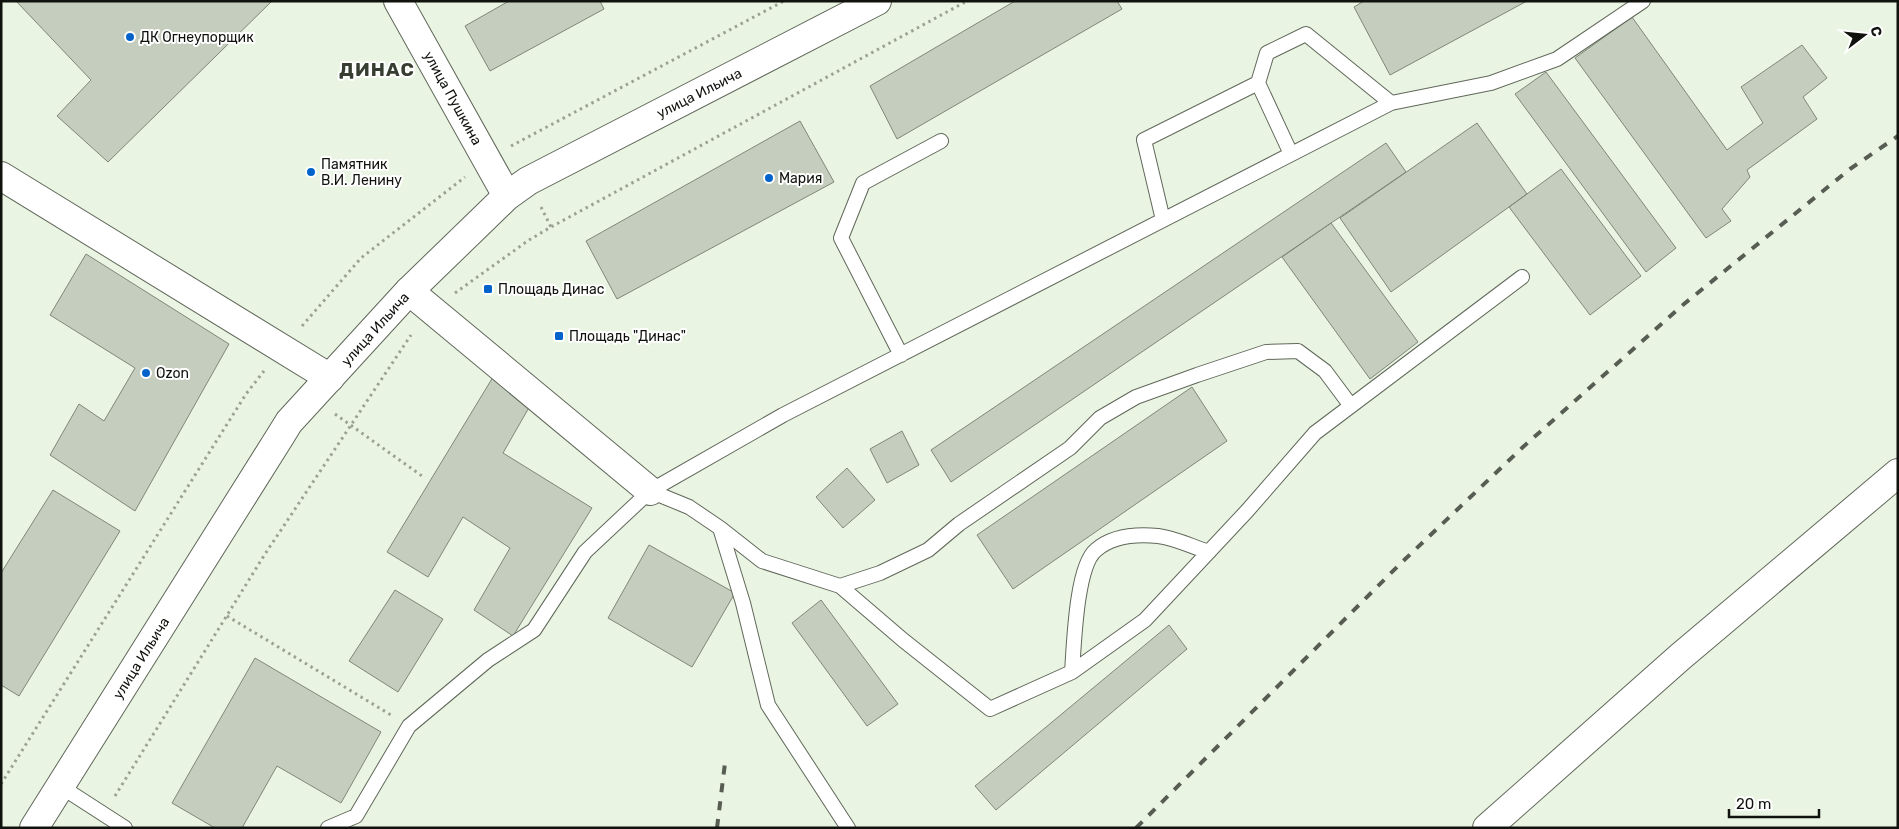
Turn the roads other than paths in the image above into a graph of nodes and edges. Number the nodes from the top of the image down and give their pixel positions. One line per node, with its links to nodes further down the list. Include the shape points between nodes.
1 (398, 1): 9 (street, улица Пушкина)
2 (877, 1): 9 (street, улица Ильича, via 538,176)
3 (1643, 1): 5 (lane, via 1557,60 1490,83)
4 (1258, 83): 5 (lane, via 1267,53 1306,34); 7 (lane); 10 (lane, via 1144,140)
5 (1391, 103): 7 (lane)
6 (941, 140): 13 (lane, via 863,183 841,238)
7 (1291, 154): 10 (lane)
8 (1, 176): 14 (street)
9 (508, 196): 12 (street, улица Ильича)
10 (1163, 220): 13 (lane)
11 (1522, 277): 15 (lane)
12 (409, 291): 14 (street, улица Ильича); 17 (street)
13 (901, 355): 17 (lane, via 783,415)
14 (330, 378): 22 (street, улица Ильича, via 280,435)
15 (1350, 406): 19 (lane, via 1315,433); 20 (lane, via 1326,371 1298,351 1266,352 1197,375 1136,397 1100,418 1070,448 958,524 928,550 880,573)
16 (1898, 473): 27 (street, via 1680,657)
17 (650, 491): 18 (lane, via 689,507); 25 (lane, via 585,552 534,630 488,660 408,726 356,816)
18 (720, 528): 20 (lane, via 762,561); 26 (lane, via 743,603 768,705)
19 (1209, 552): 21 (lane, via 1145,620); 21 (lane, via 1158,536 1120,537 1095,550 1084,572 1080,590)
20 (840, 586): 21 (lane, via 990,709)
21 (1072, 672)
22 (60, 786): 23 (street, улица Ильича); 24 (lane)
23 (34, 828)
24 (125, 828)
25 (328, 828)
26 (848, 828)
27 (1487, 828)

